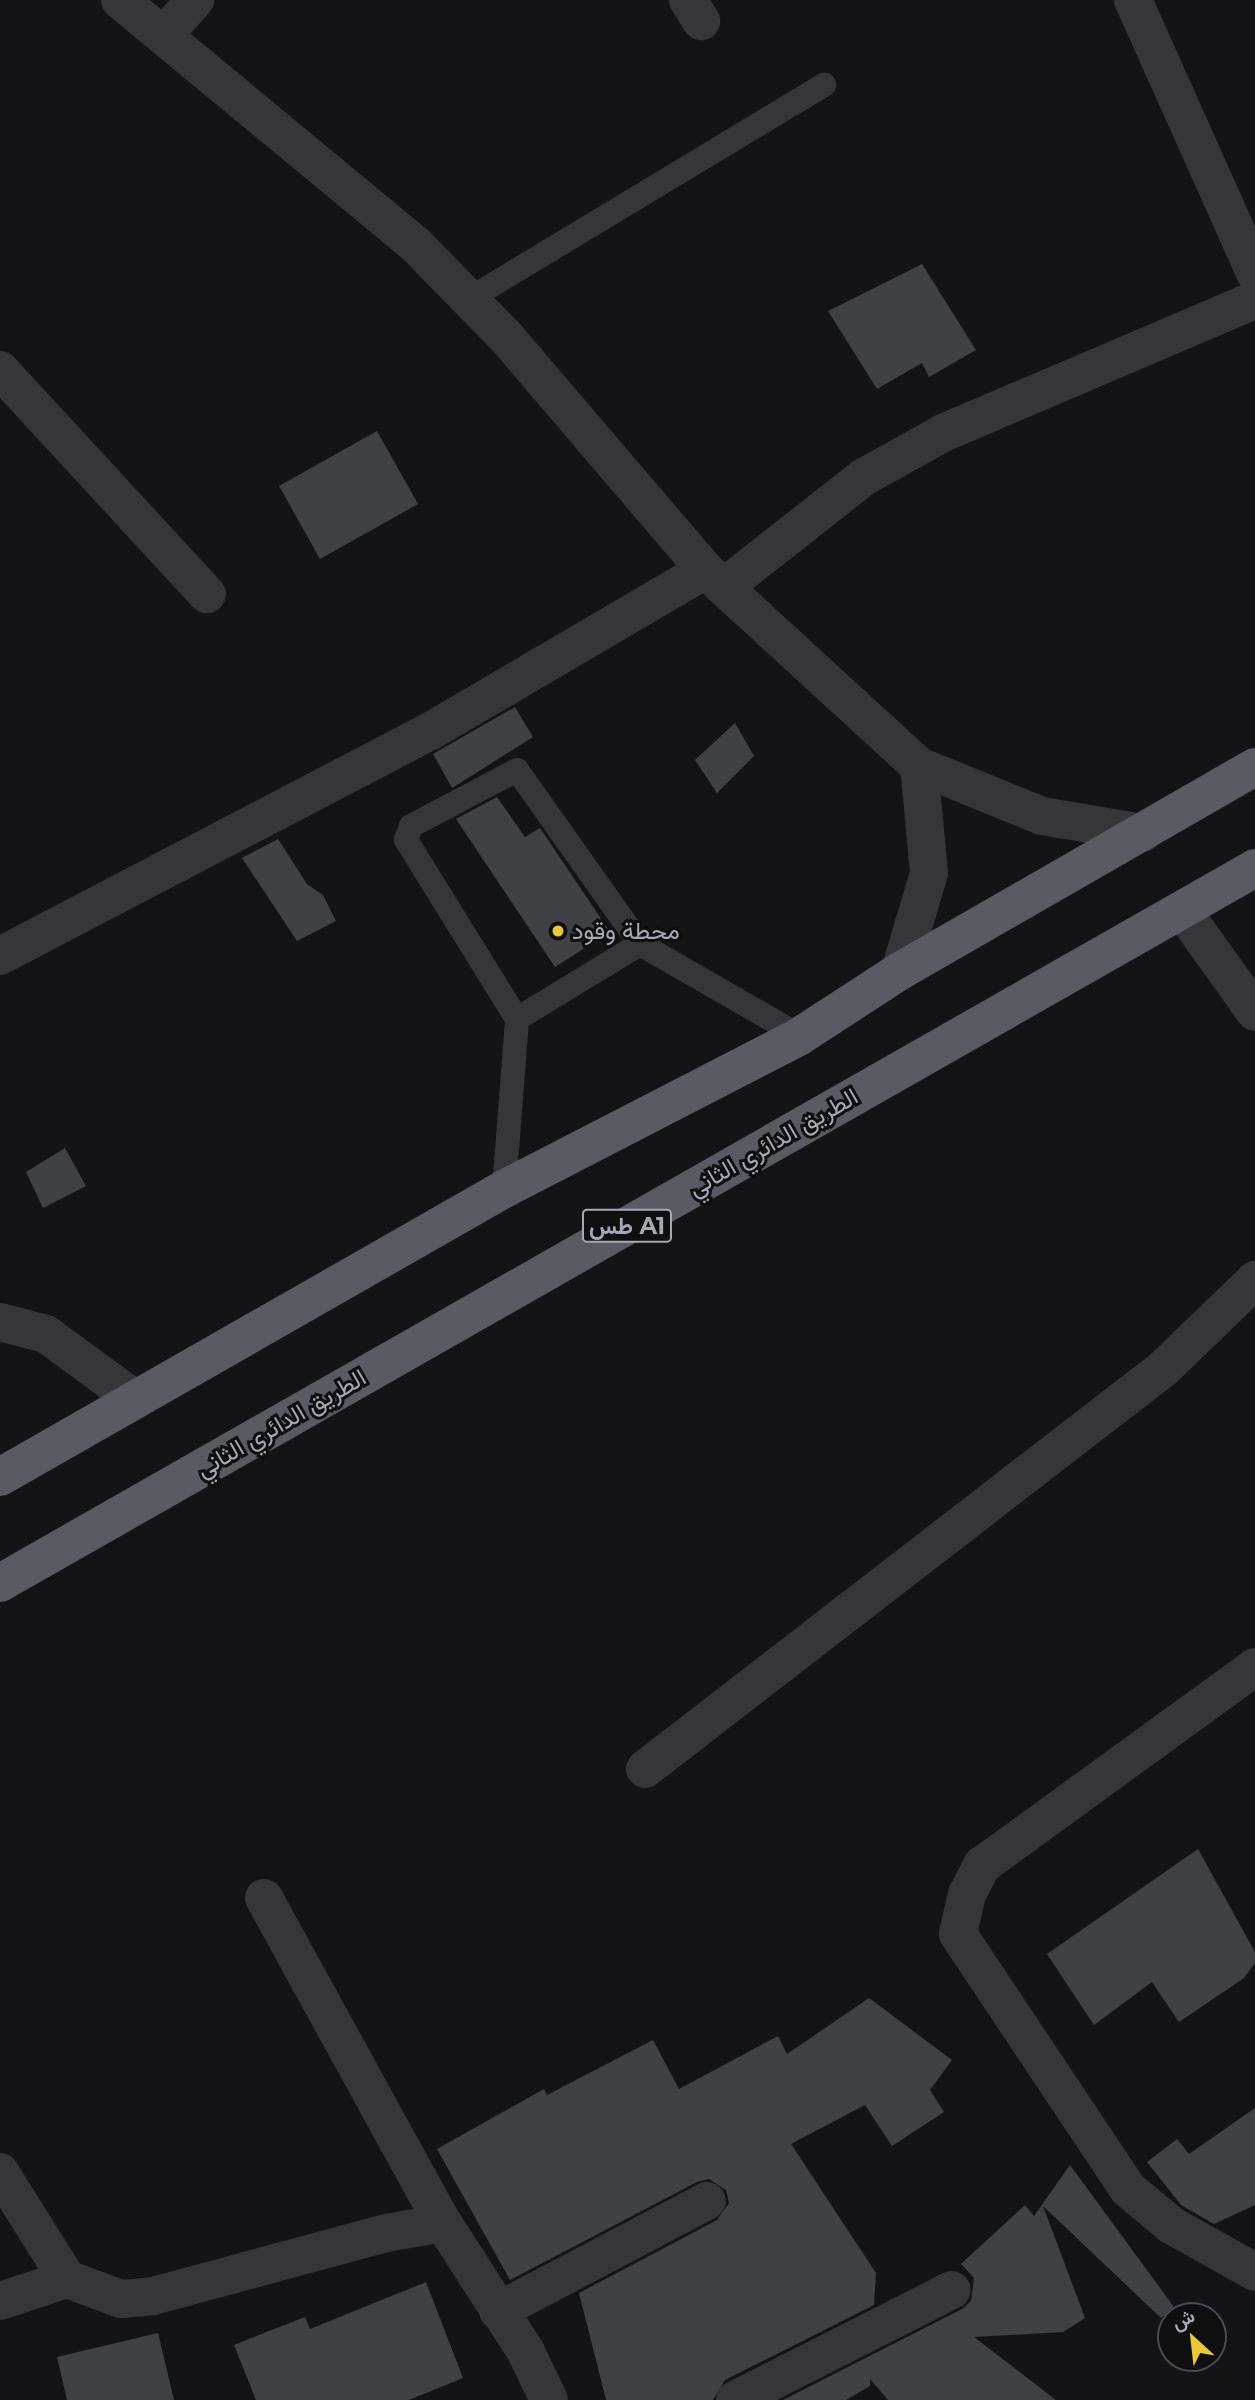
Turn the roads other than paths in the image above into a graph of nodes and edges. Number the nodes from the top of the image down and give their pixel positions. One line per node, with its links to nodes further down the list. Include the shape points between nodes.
1 (120, 0): 4 (street)
2 (195, 0): 4 (street)
3 (1133, 0): 6 (street)
4 (164, 35): 7 (street, via 416,245)
5 (824, 85): 7 (lane)
6 (1255, 273)
7 (469, 299): 10 (street)
8 (1255, 300): 10 (street, via 943,433 864,477)
9 (0, 370): 11 (street)
10 (715, 579): 12 (street); 18 (street)
11 (207, 594)
12 (919, 766): 14 (street, via 1042,816); 19 (street, via 929,873)
13 (1255, 769): 14 (highway)
14 (1143, 833): 19 (highway)
15 (1255, 868): 16 (highway, الطريق الدائري الثاني / طس A1)
16 (1182, 910): 20 (street); 28 (highway, الطريق الدائري الثاني / طس A1)
17 (640, 944): 21 (lane); 21 (lane, via 517,770 411,826 406,840); 22 (lane)
18 (0, 956)
19 (900, 971): 22 (highway)
20 (1255, 1012)
21 (517, 1019): 23 (lane)
22 (800, 1036): 23 (highway)
23 (503, 1189): 26 (highway)
24 (1255, 1280): 30 (street, via 1164,1368)
25 (0, 1322): 26 (street, via 46,1334)
26 (133, 1398): 27 (highway)
27 (0, 1477)
28 (0, 1583)
29 (1255, 1667): 35 (street, via 982,1865 967,1894 958,1934 1128,2189 1171,2225)
30 (645, 1769)
31 (264, 1898): 34 (street)
32 (0, 2172): 36 (street)
33 (707, 2202): 39 (street)
34 (443, 2223): 36 (street, via 386,2233 153,2296 121,2299); 39 (street)
35 (1255, 2272)
36 (67, 2279): 38 (street)
37 (952, 2290): 41 (street)
38 (0, 2301)
39 (498, 2311): 40 (street)
40 (549, 2400)
41 (735, 2400)

